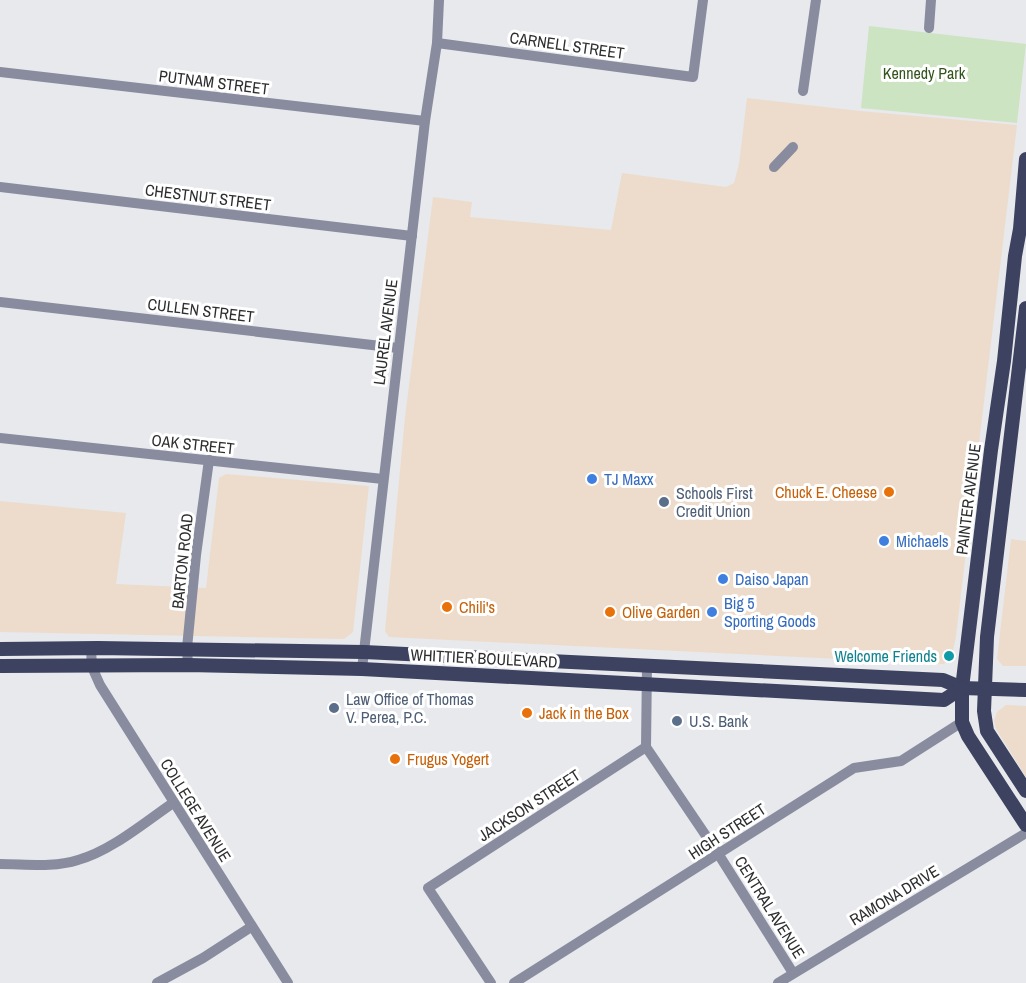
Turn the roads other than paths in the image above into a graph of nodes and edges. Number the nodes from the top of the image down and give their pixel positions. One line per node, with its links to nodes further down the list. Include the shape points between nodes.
1 (439, 0): 6 (street, LAUREL AVENUE)
2 (703, 0): 6 (street, CARNELL STREET, via 693,77)
3 (816, 0): 8 (street)
4 (931, 0): 5 (street)
5 (929, 28)
6 (437, 43): 9 (street, LAUREL AVENUE)
7 (0, 72): 9 (street, PUTNAM STREET)
8 (803, 91)
9 (425, 122): 14 (street, LAUREL AVENUE)
10 (793, 147): 12 (street)
11 (1026, 159): 15 (main road, PAINTER AVENUE)
12 (774, 166)
13 (0, 187): 14 (street, CHESTNUT STREET)
14 (412, 236): 19 (street, LAUREL AVENUE)
15 (1021, 257): 18 (main road, PAINTER AVENUE)
16 (0, 302): 19 (street, CULLEN STREET)
17 (1026, 308): 20 (main road)
18 (1010, 309): 20 (main road, via 1016,319 1012,355); 34 (main road, PAINTER AVENUE)
19 (398, 348): 23 (street, LAUREL AVENUE)
20 (1019, 364): 35 (main road, via 987,637)
21 (0, 438): 22 (street, OAK STREET)
22 (209, 460): 23 (street, OAK STREET); 24 (street, BARTON ROAD)
23 (383, 479): 27 (street, LAUREL AVENUE)
24 (187, 648): 26 (main road, WHITTIER BOULEVARD); 27 (main road, WHITTIER BOULEVARD); 29 (street, BARTON ROAD)
25 (0, 649): 26 (main road, WHITTIER BOULEVARD)
26 (91, 649): 31 (street, COLLEGE AVENUE)
27 (364, 652): 28 (main road, WHITTIER BOULEVARD); 32 (street, LAUREL AVENUE)
28 (647, 664): 33 (street); 34 (main road, WHITTIER BOULEVARD, via 943,680)
29 (188, 665): 31 (main road, WHITTIER BOULEVARD); 32 (main road, WHITTIER BOULEVARD)
30 (0, 666): 31 (main road, WHITTIER BOULEVARD)
31 (92, 667): 40 (street, COLLEGE AVENUE)
32 (362, 669): 33 (main road, WHITTIER BOULEVARD)
33 (647, 683): 34 (main road, WHITTIER BOULEVARD, via 944,700); 38 (street)
34 (962, 688): 35 (main road, WHITTIER BOULEVARD); 37 (main road, PAINTER AVENUE)
35 (985, 690): 36 (main road, WHITTIER BOULEVARD); 39 (main road, via 987,730)
36 (1026, 690)
37 (962, 723): 41 (main road, PAINTER AVENUE); 43 (street, HIGH STREET, via 901,761 854,768)
38 (646, 747): 43 (street, CENTRAL AVENUE); 49 (street, JACKSON STREET, via 428,888)
39 (1026, 791)
40 (173, 803): 44 (street, via 99,852 78,861 55,865); 45 (street, COLLEGE AVENUE)
41 (1026, 825)
42 (1026, 833): 46 (street, RAMONA DRIVE)
43 (719, 855): 46 (street, CENTRAL AVENUE); 50 (street, HIGH STREET)
44 (0, 864)
45 (251, 927): 47 (street); 48 (street, COLLEGE AVENUE)
46 (793, 973): 51 (street, RAMONA DRIVE)
47 (157, 983)
48 (288, 983)
49 (492, 983)
50 (514, 983)
51 (778, 983)

